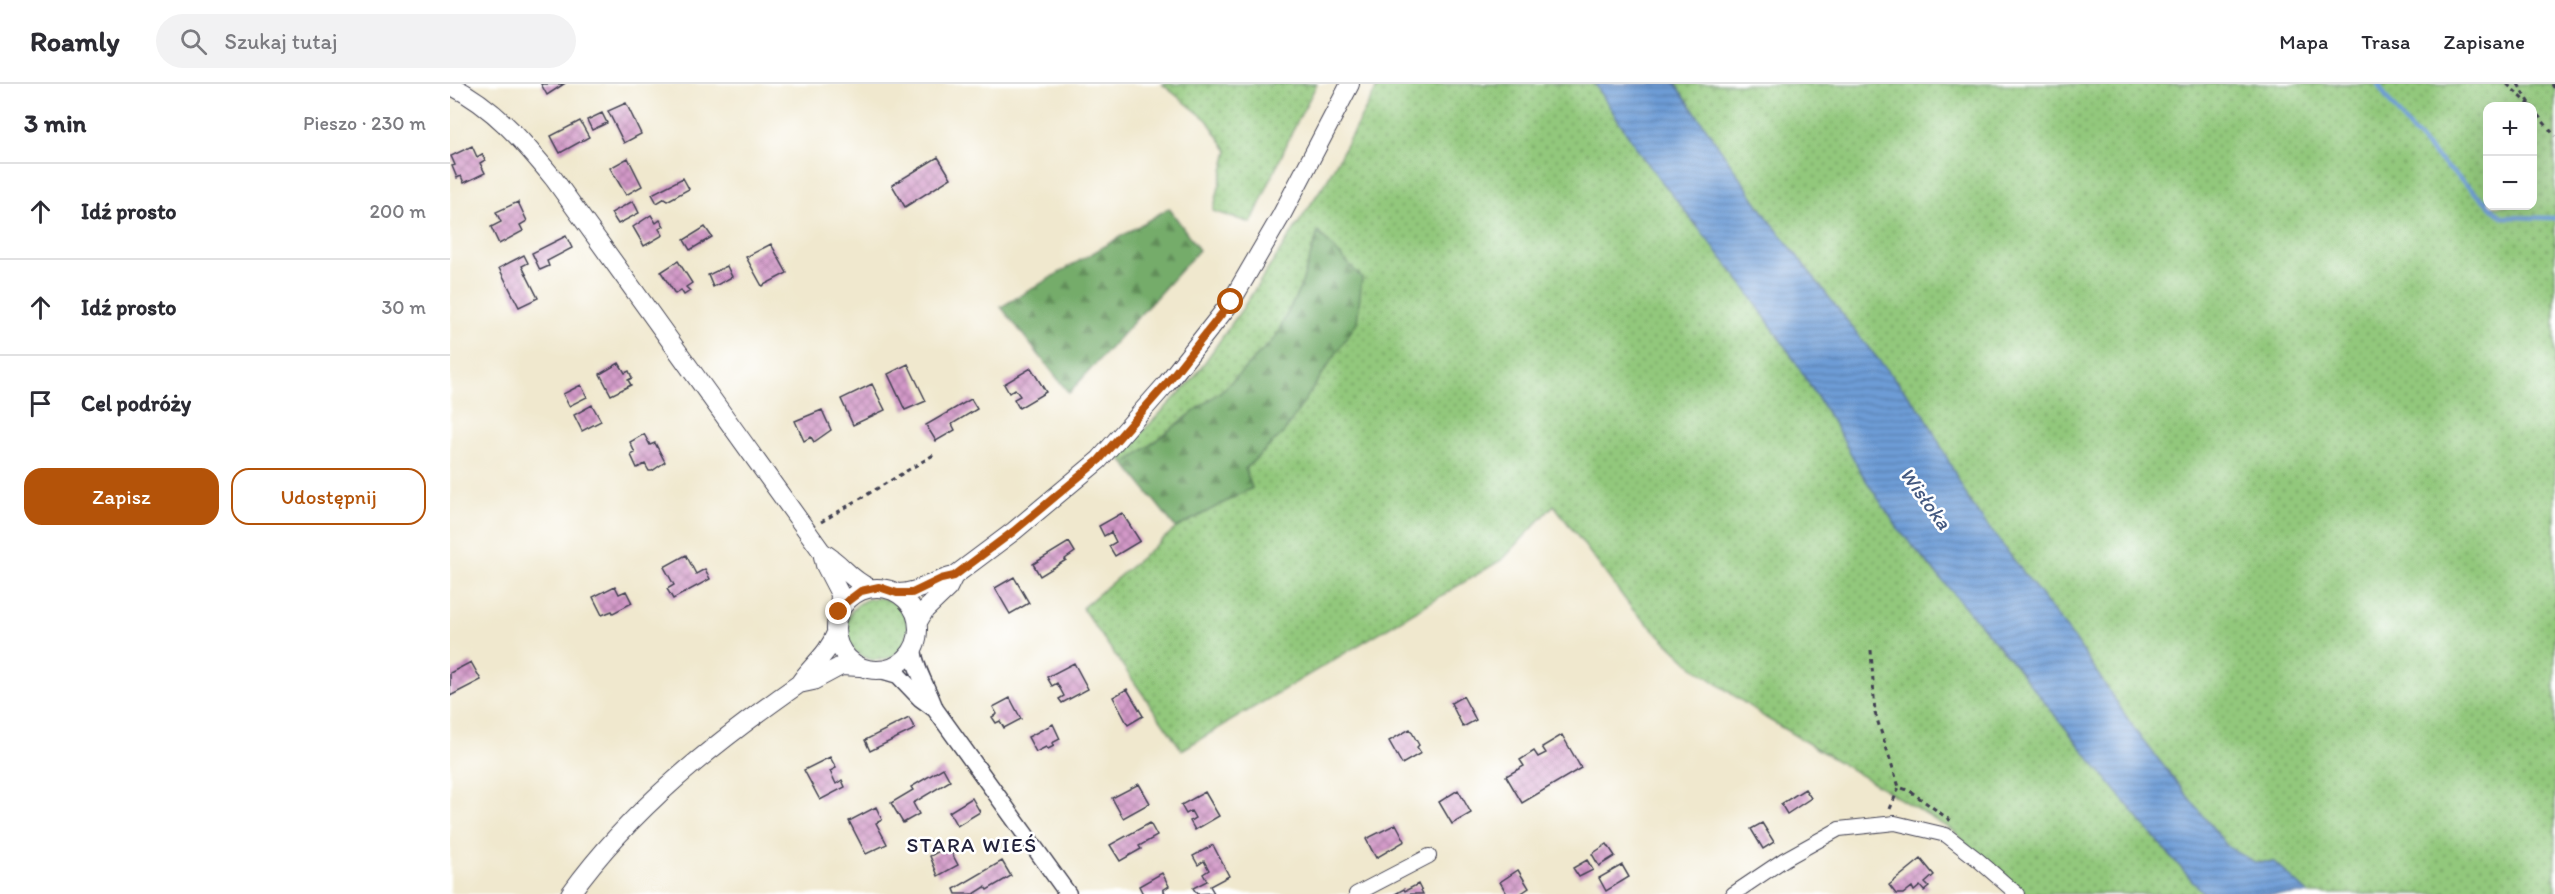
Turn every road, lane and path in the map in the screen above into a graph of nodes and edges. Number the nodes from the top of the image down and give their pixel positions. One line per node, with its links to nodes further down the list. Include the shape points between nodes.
1 (450, 84): 12 (main road, via 502,119 554,179)
2 (1350, 84): 14 (main road, via 1231,302 1167,383 1099,460)
3 (2507, 84): 7 (path)
4 (2518, 84): 8 (path)
5 (2552, 84): 6 (path)
6 (2555, 89)
7 (2527, 102)
8 (2529, 102)
9 (2537, 113): 10 (path)
10 (2555, 135)
11 (935, 454): 12 (path)
12 (807, 530): 13 (main road)
13 (822, 552): 15 (main road, via 856,582); 17 (main road, via 840,594)
14 (954, 576): 16 (main road, via 912,593); 18 (main road)
15 (870, 588): 16 (main road); 17 (main road, via 853,595)
16 (897, 593): 18 (main road, via 911,605)
17 (839, 612): 19 (main road)
18 (918, 622): 20 (main road)
19 (836, 633): 22 (main road, via 843,653); 24 (main road, via 830,650)
20 (913, 649): 23 (main road, via 901,662); 25 (street, via 914,663)
21 (1871, 650): 26 (path, via 1875,712)
22 (860, 667): 23 (main road); 24 (main road, via 842,666)
23 (881, 670): 25 (street, via 898,675)
24 (799, 684): 28 (main road, via 677,776 631,820)
25 (935, 709): 29 (street)
26 (1899, 787)
27 (1429, 856): 30 (street)
28 (570, 894)
29 (1068, 894)
30 (1356, 894)
31 (1733, 894): 32 (street, via 1839,829 1896,823 1946,835)
32 (2017, 894)

